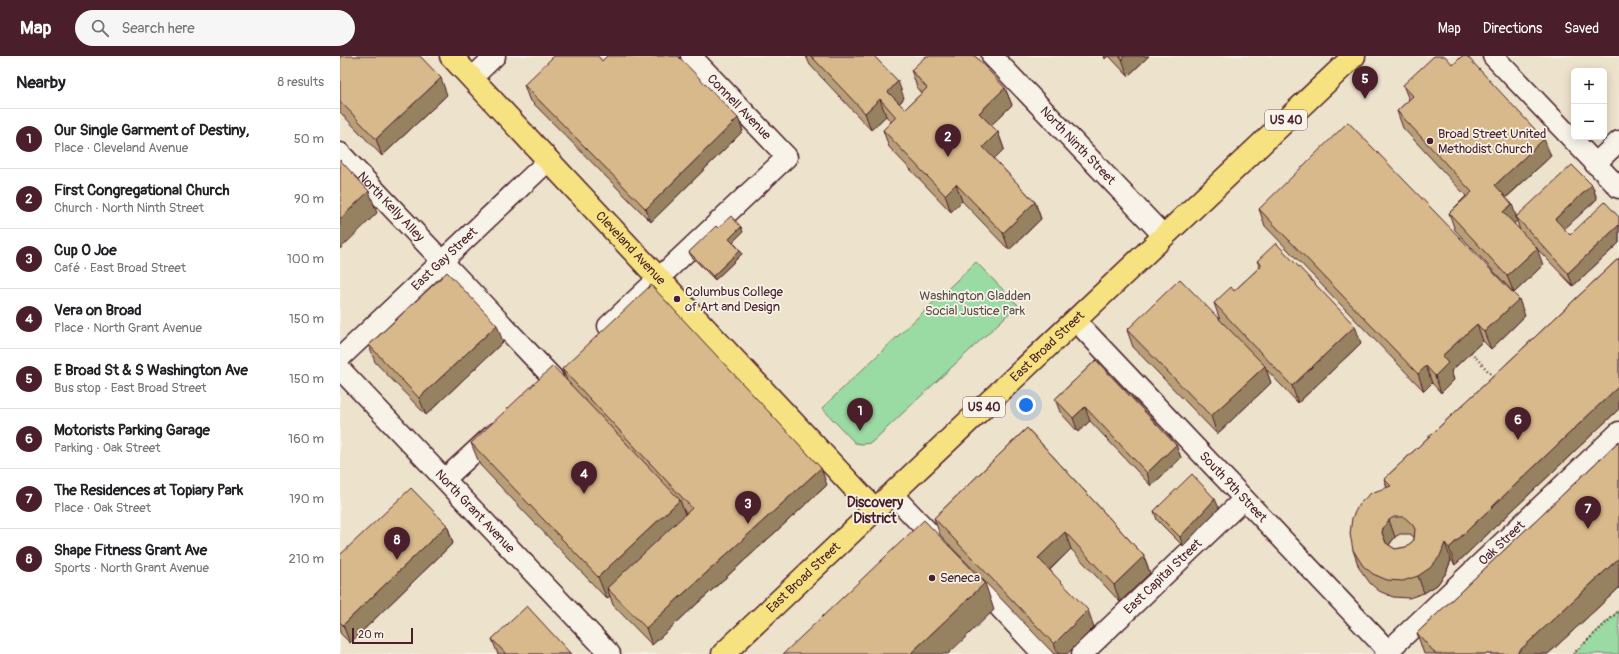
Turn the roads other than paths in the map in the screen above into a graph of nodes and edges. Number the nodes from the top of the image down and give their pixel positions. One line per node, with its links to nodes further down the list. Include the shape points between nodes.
1 (451, 56): 7 (main road, Cleveland Avenue)
2 (495, 56): 7 (street)
3 (691, 56): 15 (street, Connell Avenue, via 787,157)
4 (992, 56): 13 (street, North Ninth Street)
5 (1354, 56): 13 (main road, East Broad Street / US 40)
6 (1493, 56): 11 (street)
7 (472, 78): 10 (main road, Cleveland Avenue)
8 (1619, 141): 11 (street)
9 (340, 153): 14 (street, North Kelly Alley)
10 (549, 160): 14 (street, East Gay Street); 15 (main road, Cleveland Avenue)
11 (1595, 164): 12 (street)
12 (1619, 188)
13 (1164, 236): 16 (main road, East Broad Street / US 40)
14 (442, 261): 18 (street, East Gay Street); 20 (street, North Kelly Alley)
15 (659, 278): 17 (street); 26 (main road, Cleveland Avenue)
16 (1075, 320): 24 (main road, East Broad Street / US 40); 25 (street, South 9th Street)
17 (593, 340)
18 (340, 358)
19 (340, 368): 23 (street, North Grant Avenue)
20 (553, 378)
21 (508, 420): 23 (street)
22 (1619, 432): 27 (street, Oak Street)
23 (445, 479): 28 (street, North Grant Avenue)
24 (892, 494): 26 (main road, East Broad Street / US 40); 30 (street)
25 (1244, 499): 27 (street, South 9th Street); 31 (street, East Capital Street)
26 (876, 510): 29 (main road, East Broad Street / US 40)
27 (1388, 653)
28 (610, 654)
29 (723, 654)
30 (1043, 654)
31 (1082, 654)

